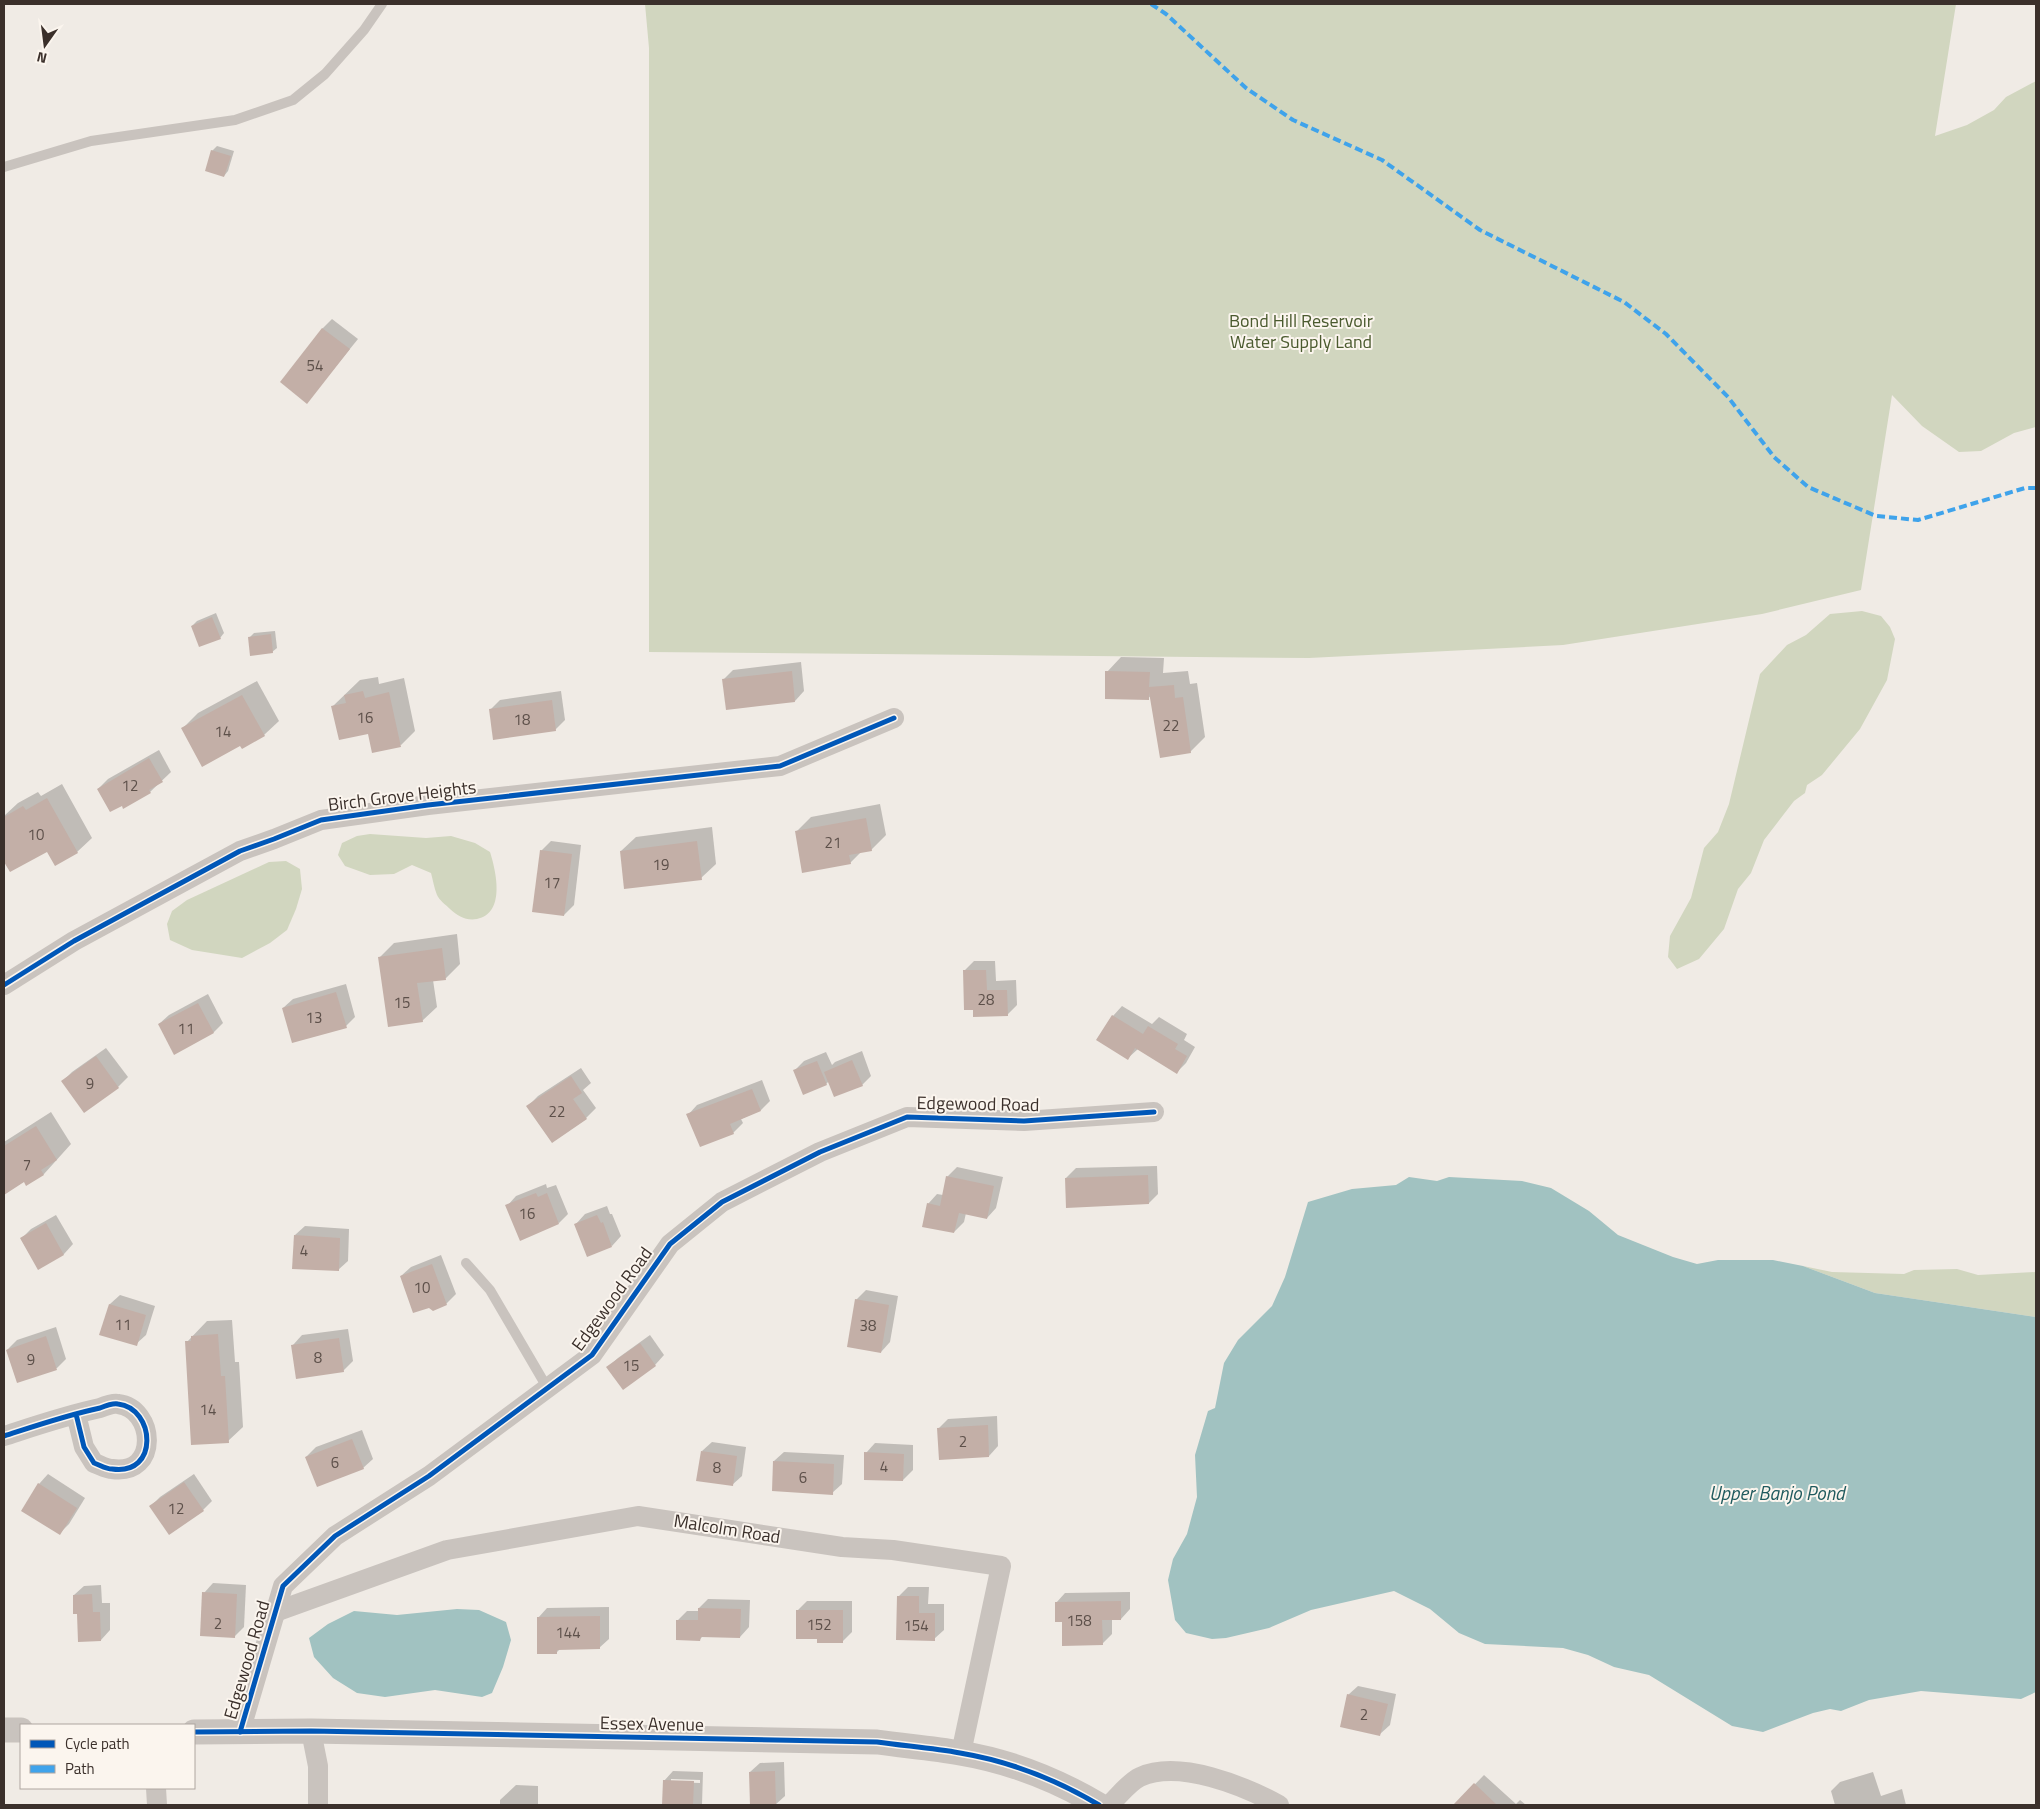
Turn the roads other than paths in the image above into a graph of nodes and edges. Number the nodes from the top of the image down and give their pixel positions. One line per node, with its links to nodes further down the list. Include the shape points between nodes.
1 (382, 4): 2 (lane, via 364,30 324,74 293,100 235,120 91,141)
2 (4, 167)
3 (894, 718): 4 (street, Birch Grove Heights, via 780,766 321,820 240,850 74,941)
4 (4, 985)
5 (1154, 1112): 7 (street, Edgewood Road, via 1024,1121 907,1116 820,1152 722,1202 670,1244 592,1355)
6 (466, 1263): 7 (lane, via 490,1290)
7 (548, 1389): 10 (street, Edgewood Road, via 429,1476 335,1536 283,1586)
8 (76, 1414): 9 (street)
9 (4, 1436)
10 (275, 1612): 15 (street, Edgewood Road); 16 (street, Malcolm Road, via 447,1550 638,1516 842,1547 893,1550 1001,1566)
11 (4, 1730): 12 (street)
12 (20, 1730)
13 (311, 1731): 15 (street, Essex Avenue); 16 (street, Essex Avenue, via 877,1742); 19 (street, via 318,1766)
14 (195, 1732): 15 (street, Essex Avenue)
15 (240, 1732)
16 (961, 1753): 20 (street, Essex Avenue, via 1051,1781)
17 (156, 1789): 18 (street)
18 (157, 1805)
19 (318, 1805)
20 (1099, 1805)
21 (1109, 1805): 22 (street, via 1138,1778 1160,1770 1192,1772 1256,1793)
22 (1280, 1805)

